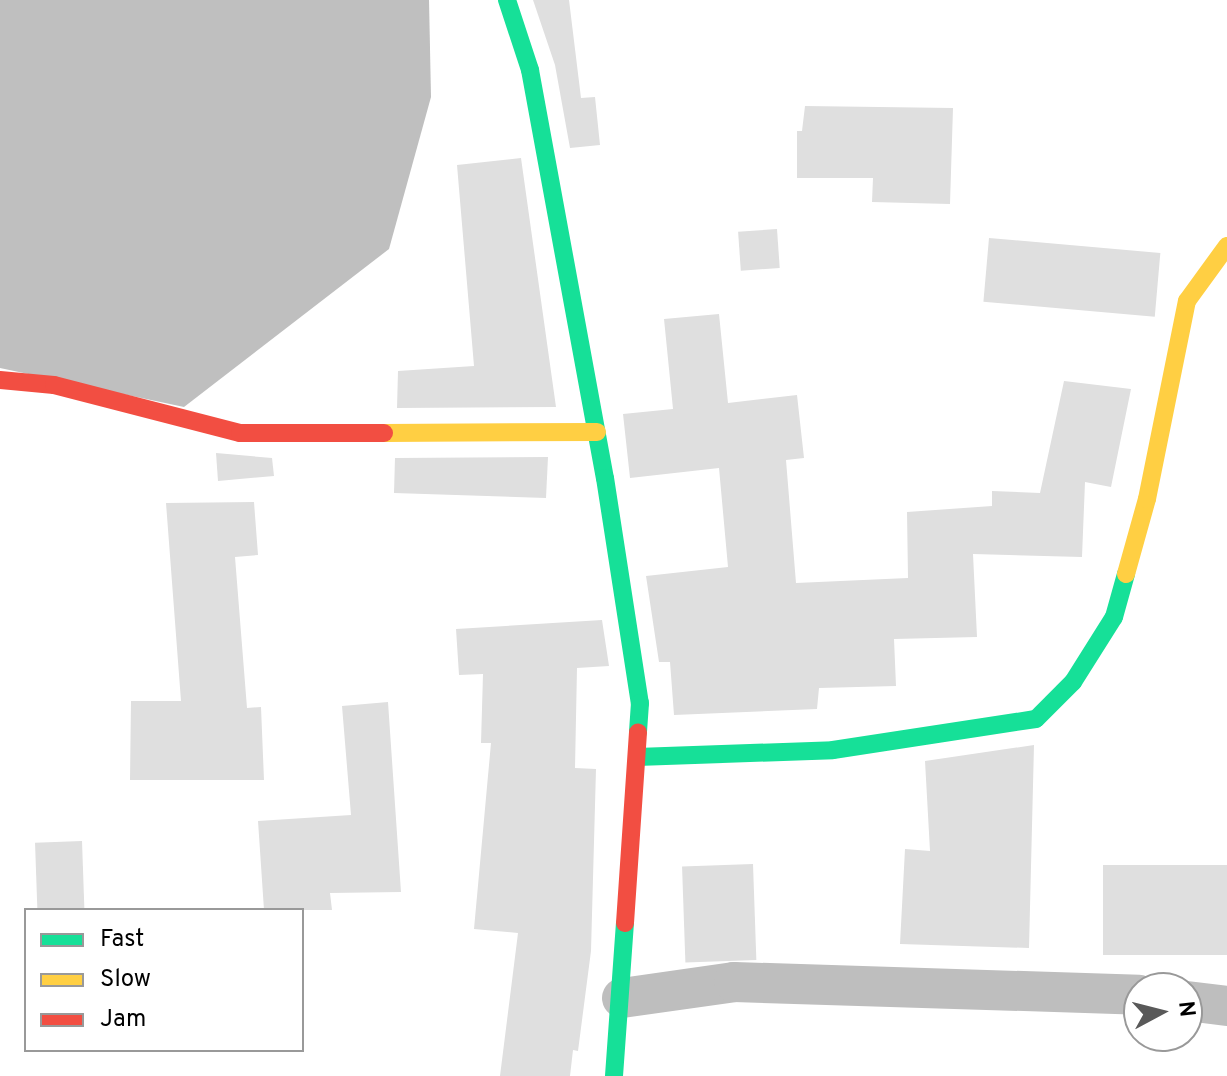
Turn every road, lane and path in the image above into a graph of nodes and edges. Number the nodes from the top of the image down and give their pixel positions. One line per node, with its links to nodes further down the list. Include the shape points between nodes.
1 (507, 0): 4 (street, via 530,70)
2 (1227, 246): 5 (street, via 1187,301 1147,499 1114,617 1073,682 1036,719 833,750)
3 (0, 380): 4 (street, via 54,385 240,433)
4 (597, 432): 5 (street, via 640,703)
5 (637, 757): 7 (street)
6 (1123, 994): 7 (street, via 734,982)
7 (622, 998): 10 (street)
8 (1203, 1003): 9 (street)
9 (1227, 1006)
10 (614, 1076)

